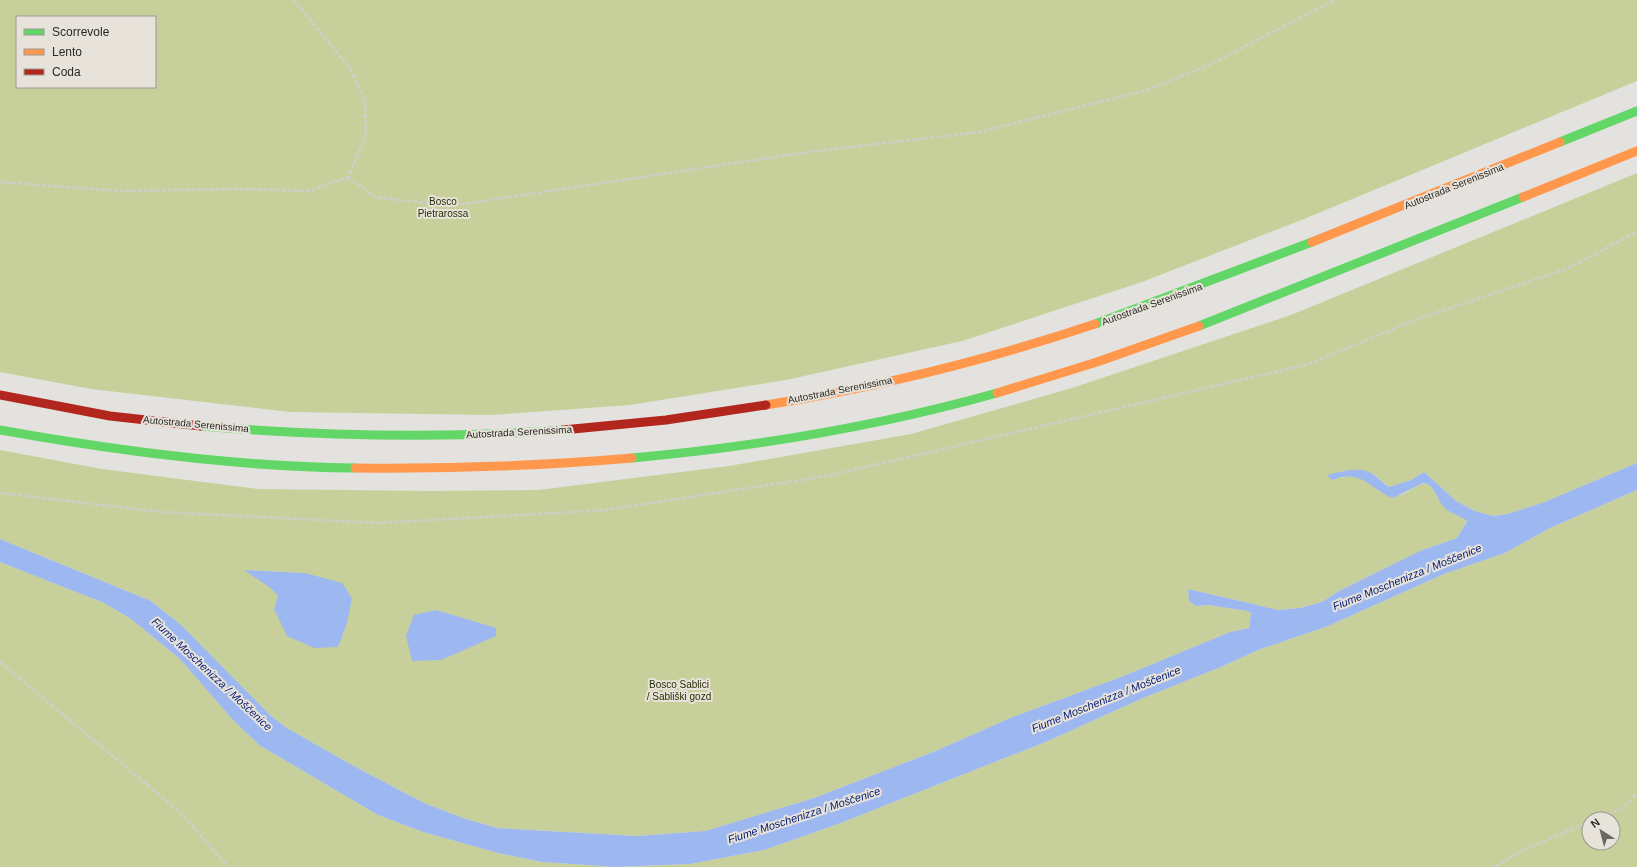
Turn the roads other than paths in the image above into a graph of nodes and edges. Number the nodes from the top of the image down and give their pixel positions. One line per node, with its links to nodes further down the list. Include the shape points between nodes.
1 (1637, 111): 3 (highway, Autostrada Serenissima, via 1186,292 1083,328 987,357 873,384 759,406 657,421 560,430 439,435 228,428 121,417)
2 (1637, 151): 4 (highway, via 1381,256 1189,330 1091,364 997,393 889,420 765,443 561,465 445,470 337,468 224,461 115,450)
3 (0, 395)
4 (0, 430)

